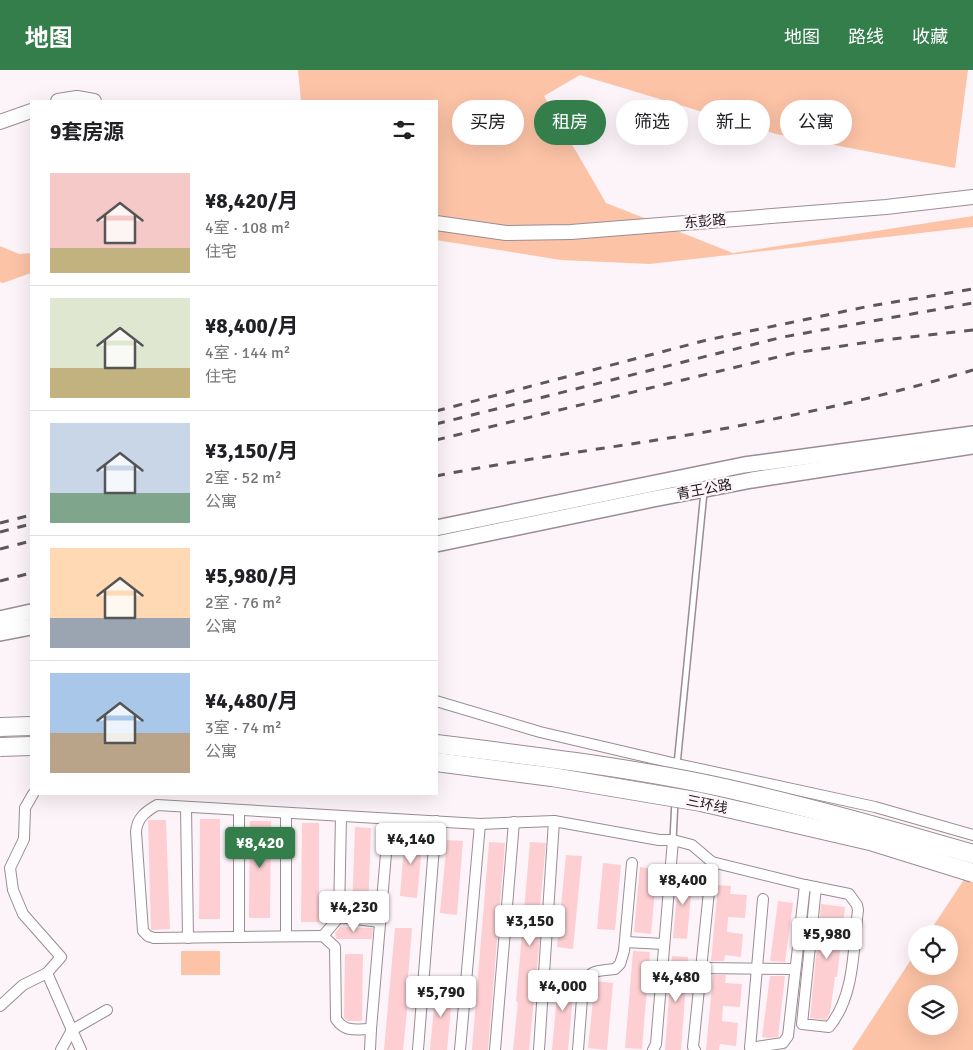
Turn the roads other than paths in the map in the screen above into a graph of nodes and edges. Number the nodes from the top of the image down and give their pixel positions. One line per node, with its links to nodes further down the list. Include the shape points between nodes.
1 (64, 100): 2 (street)
2 (88, 100)
3 (30, 111): 4 (street)
4 (0, 122)
5 (973, 197): 6 (street, 东彭路, via 571,232 506,233)
6 (438, 223)
7 (973, 434): 10 (main road, 青王公路, via 744,465)
8 (973, 446): 9 (main road, 青王公路)
9 (704, 489): 11 (main road, 青王公路); 25 (lane)
10 (438, 528)
11 (438, 544)
12 (30, 612): 13 (main road)
13 (0, 618)
14 (30, 627): 15 (main road)
15 (0, 634)
16 (438, 702): 25 (street, via 540,732)
17 (0, 720): 21 (street)
18 (30, 726): 19 (highway, bridge)
19 (0, 727)
20 (438, 744): 38 (highway, 三环线, bridge, via 557,759 706,784 871,824)
21 (30, 746)
22 (0, 747): 23 (highway, bridge)
23 (30, 747)
24 (438, 762): 41 (highway, 三环线, bridge, via 701,802 870,841)
25 (677, 764): 36 (street, via 874,807); 37 (lane)
26 (32, 795): 56 (street, via 25,808 24,839 10,868 13,890 23,914 61,957)
27 (186, 807): 28 (street); 50 (street); 50 (street, via 157,805 145,812 136,832 143,931 154,938)
28 (239, 810): 29 (street); 49 (street)
29 (286, 813): 30 (street); 47 (street)
30 (341, 816): 31 (street); 45 (street)
31 (389, 819): 33 (street); 46 (street)
32 (554, 821): 34 (street); 37 (street); 68 (street)
33 (436, 822): 35 (street); 65 (street)
34 (514, 822): 35 (street); 67 (street)
35 (480, 824): 66 (street)
36 (973, 835)
37 (673, 840): 39 (street, via 692,845); 52 (street)
38 (973, 854)
39 (712, 862): 42 (street); 53 (street)
40 (632, 863): 51 (street)
41 (973, 873)
42 (805, 885): 43 (street); 55 (street)
43 (816, 887): 43 (street, via 849,894 858,910 848,990 837,1018 829,1027 802,1024)
44 (763, 899): 54 (street)
45 (339, 917): 46 (street); 48 (street)
46 (380, 922): 59 (street)
47 (286, 936): 48 (street); 49 (street)
48 (323, 936): 59 (street, via 335,948 336,1019 340,1026 348,1029)
49 (239, 937): 50 (street)
50 (188, 938)
51 (624, 942): 52 (street); 69 (street, via 620,964 615,970 594,972 586,977)
52 (664, 944): 70 (street)
53 (701, 968): 54 (street); 71 (street)
54 (757, 968): 55 (street); 61 (street)
55 (795, 969): 61 (street, via 788,1036 783,1043)
56 (47, 973): 57 (street, via 23,985); 60 (street)
57 (0, 1006)
58 (107, 1010): 60 (street)
59 (371, 1029): 64 (street)
60 (72, 1030): 62 (street); 63 (street)
61 (746, 1049)
62 (61, 1050)
63 (81, 1050)
64 (370, 1050)
65 (418, 1050)
66 (460, 1050)
67 (495, 1050)
68 (539, 1050)
69 (578, 1050)
70 (653, 1050)
71 (695, 1050)

